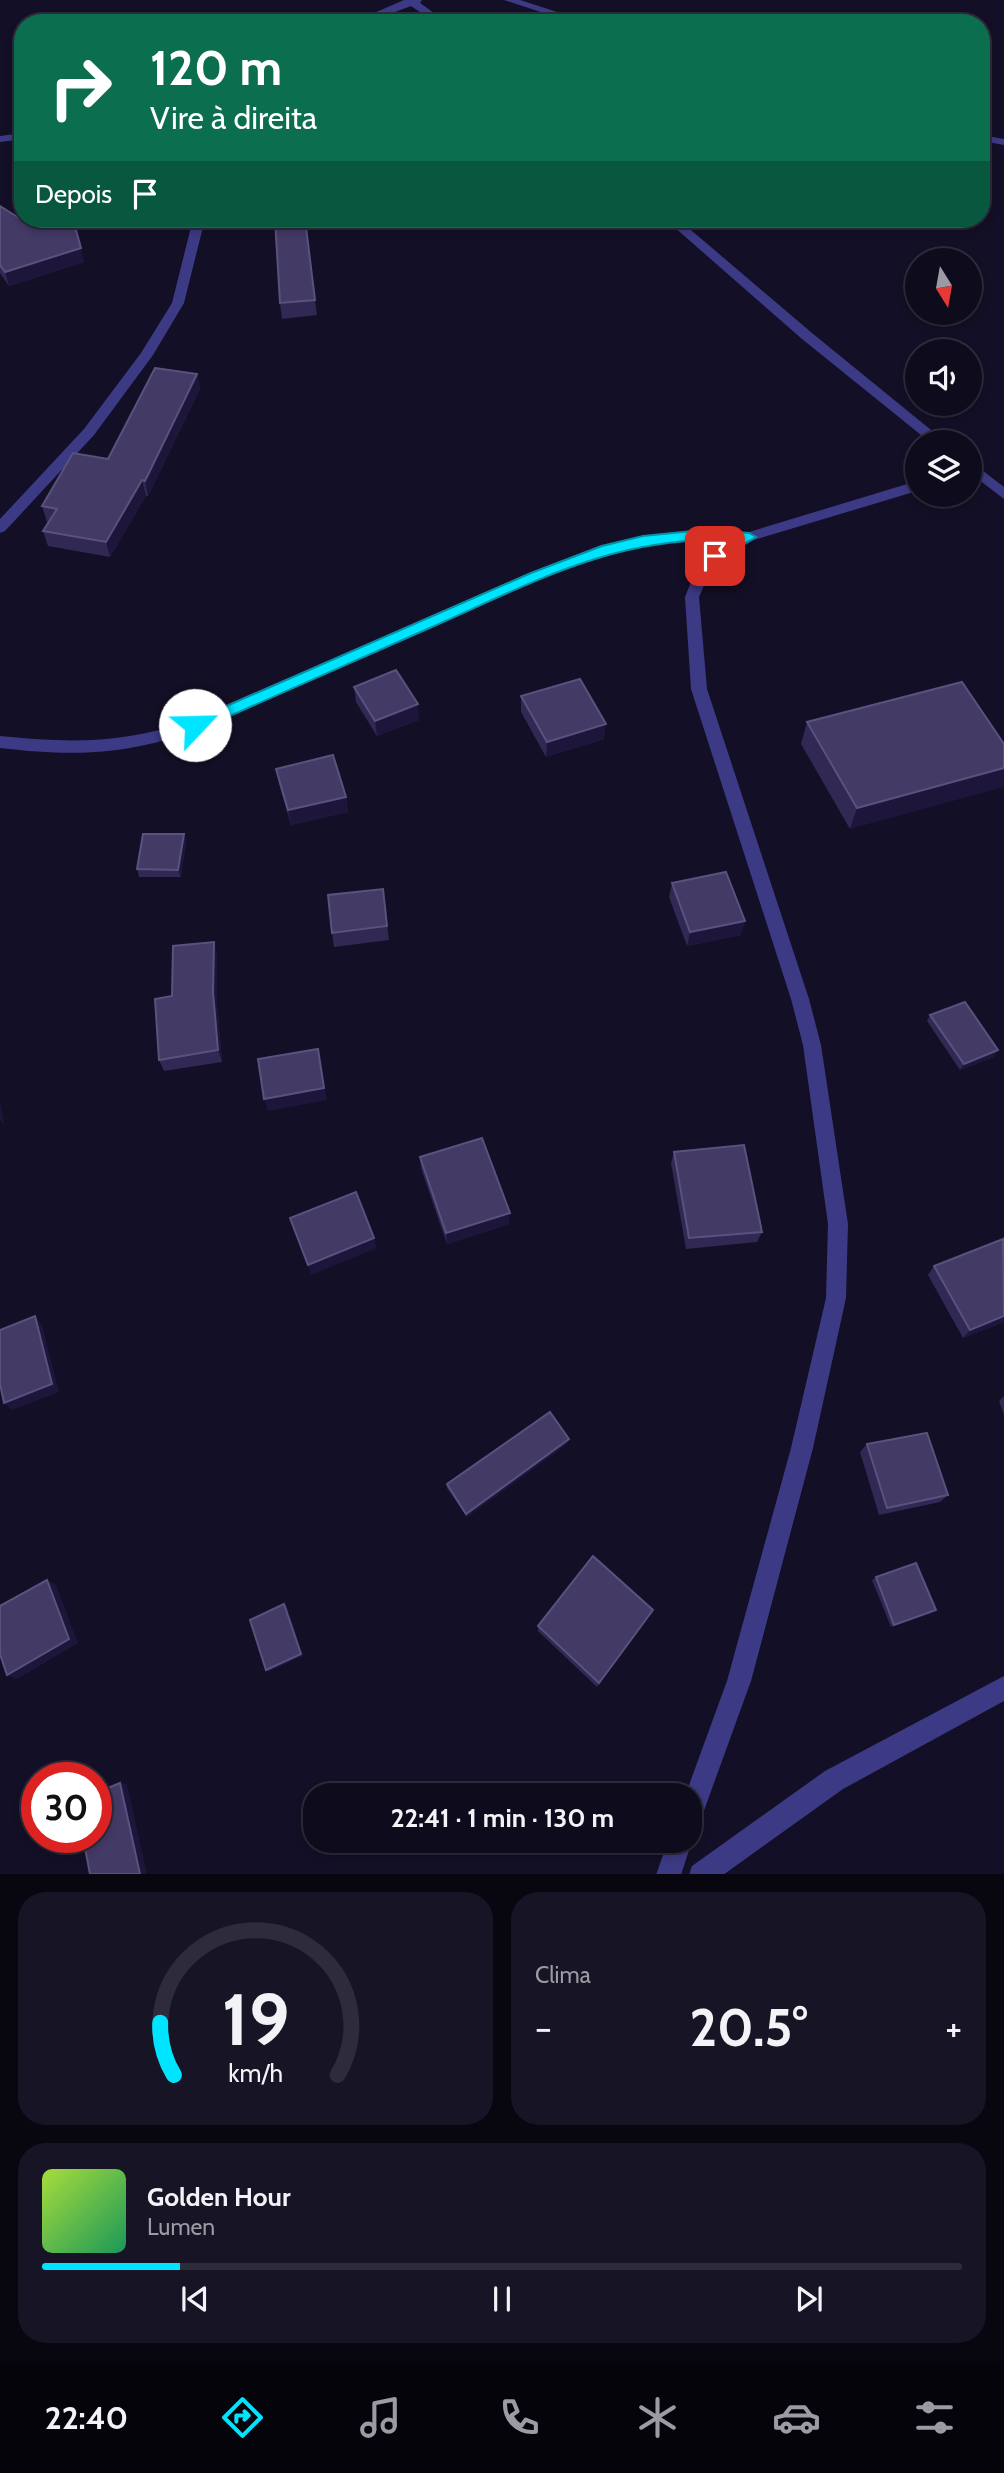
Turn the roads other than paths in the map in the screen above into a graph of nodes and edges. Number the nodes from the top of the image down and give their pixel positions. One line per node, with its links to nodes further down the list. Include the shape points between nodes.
1 (509, 0): 5 (street)
2 (413, 1): 3 (street); 4 (street)
3 (379, 14)
4 (431, 14)
5 (556, 14)
6 (197, 228): 12 (street, via 178,303 147,355 89,432)
7 (681, 228): 8 (street)
8 (924, 430)
9 (982, 477): 11 (street)
10 (905, 489): 13 (street)
11 (1004, 494)
12 (0, 528)
13 (749, 537): 14 (street, via 703,534 606,549 195,725 154,738 113,747); 16 (street, via 715,556 702,572 692,597 699,689 813,1045 838,1224 836,1298 802,1448 739,1681)
14 (0, 742)
15 (1004, 1688): 19 (street, via 834,1780)
16 (702, 1783)
17 (676, 1853): 18 (street)
18 (668, 1874)
19 (701, 1874)

